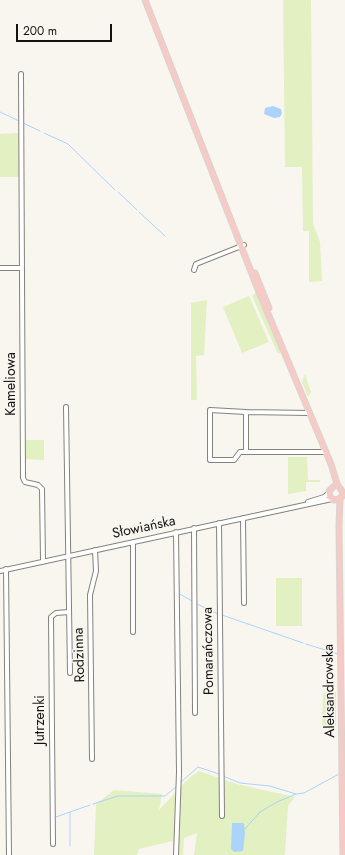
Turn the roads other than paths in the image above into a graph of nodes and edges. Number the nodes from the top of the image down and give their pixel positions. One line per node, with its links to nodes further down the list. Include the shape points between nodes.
1 (145, 0): 3 (main road)
2 (21, 74): 5 (street, Kameliowa)
3 (243, 246): 6 (street, via 196,264); 9 (main road)
4 (0, 268): 5 (street)
5 (22, 268): 24 (street, Kameliowa, via 23,478 25,482 38,485 42,489)
6 (194, 270)
7 (66, 407): 23 (street)
8 (246, 412): 9 (street); 10 (street); 10 (street, via 210,410 210,460 234,460 240,452)
9 (309, 413): 11 (main road)
10 (246, 452): 11 (street)
11 (325, 452): 12 (main road)
12 (341, 492): 13 (main road); 14 (main road); 18 (main road, Aleksandrowska)
13 (329, 493): 14 (main road, Aleksandrowska); 15 (street, Słowiańska)
14 (333, 499): 15 (street, Słowiańska); 18 (main road, Aleksandrowska)
15 (293, 507): 16 (street, Słowiańska)
16 (243, 518): 17 (street, Słowiańska); 27 (street)
17 (219, 523): 19 (street, Słowiańska); 33 (street, Pomarańczowa)
18 (339, 526): 37 (main road, Aleksandrowska)
19 (194, 528): 20 (street, Słowiańska); 31 (street)
20 (176, 532): 21 (street, Słowiańska); 36 (street, via 179,772)
21 (133, 542): 22 (street, Słowiańska); 29 (street)
22 (95, 550): 23 (street, Słowiańska); 32 (street, Rodzinna, via 96,570 90,595)
23 (68, 556): 24 (street, Słowiańska); 28 (street)
24 (43, 561): 25 (street, Słowiańska)
25 (6, 569): 26 (street, Słowiańska); 35 (street)
26 (0, 571)
27 (244, 603)
28 (69, 612): 30 (street); 34 (street, Jutrzenki, via 56,613 51,621)
29 (133, 632)
30 (70, 673)
31 (195, 713)
32 (92, 760)
33 (222, 816)
34 (53, 844)
35 (9, 855)
36 (176, 855)
37 (343, 855)

